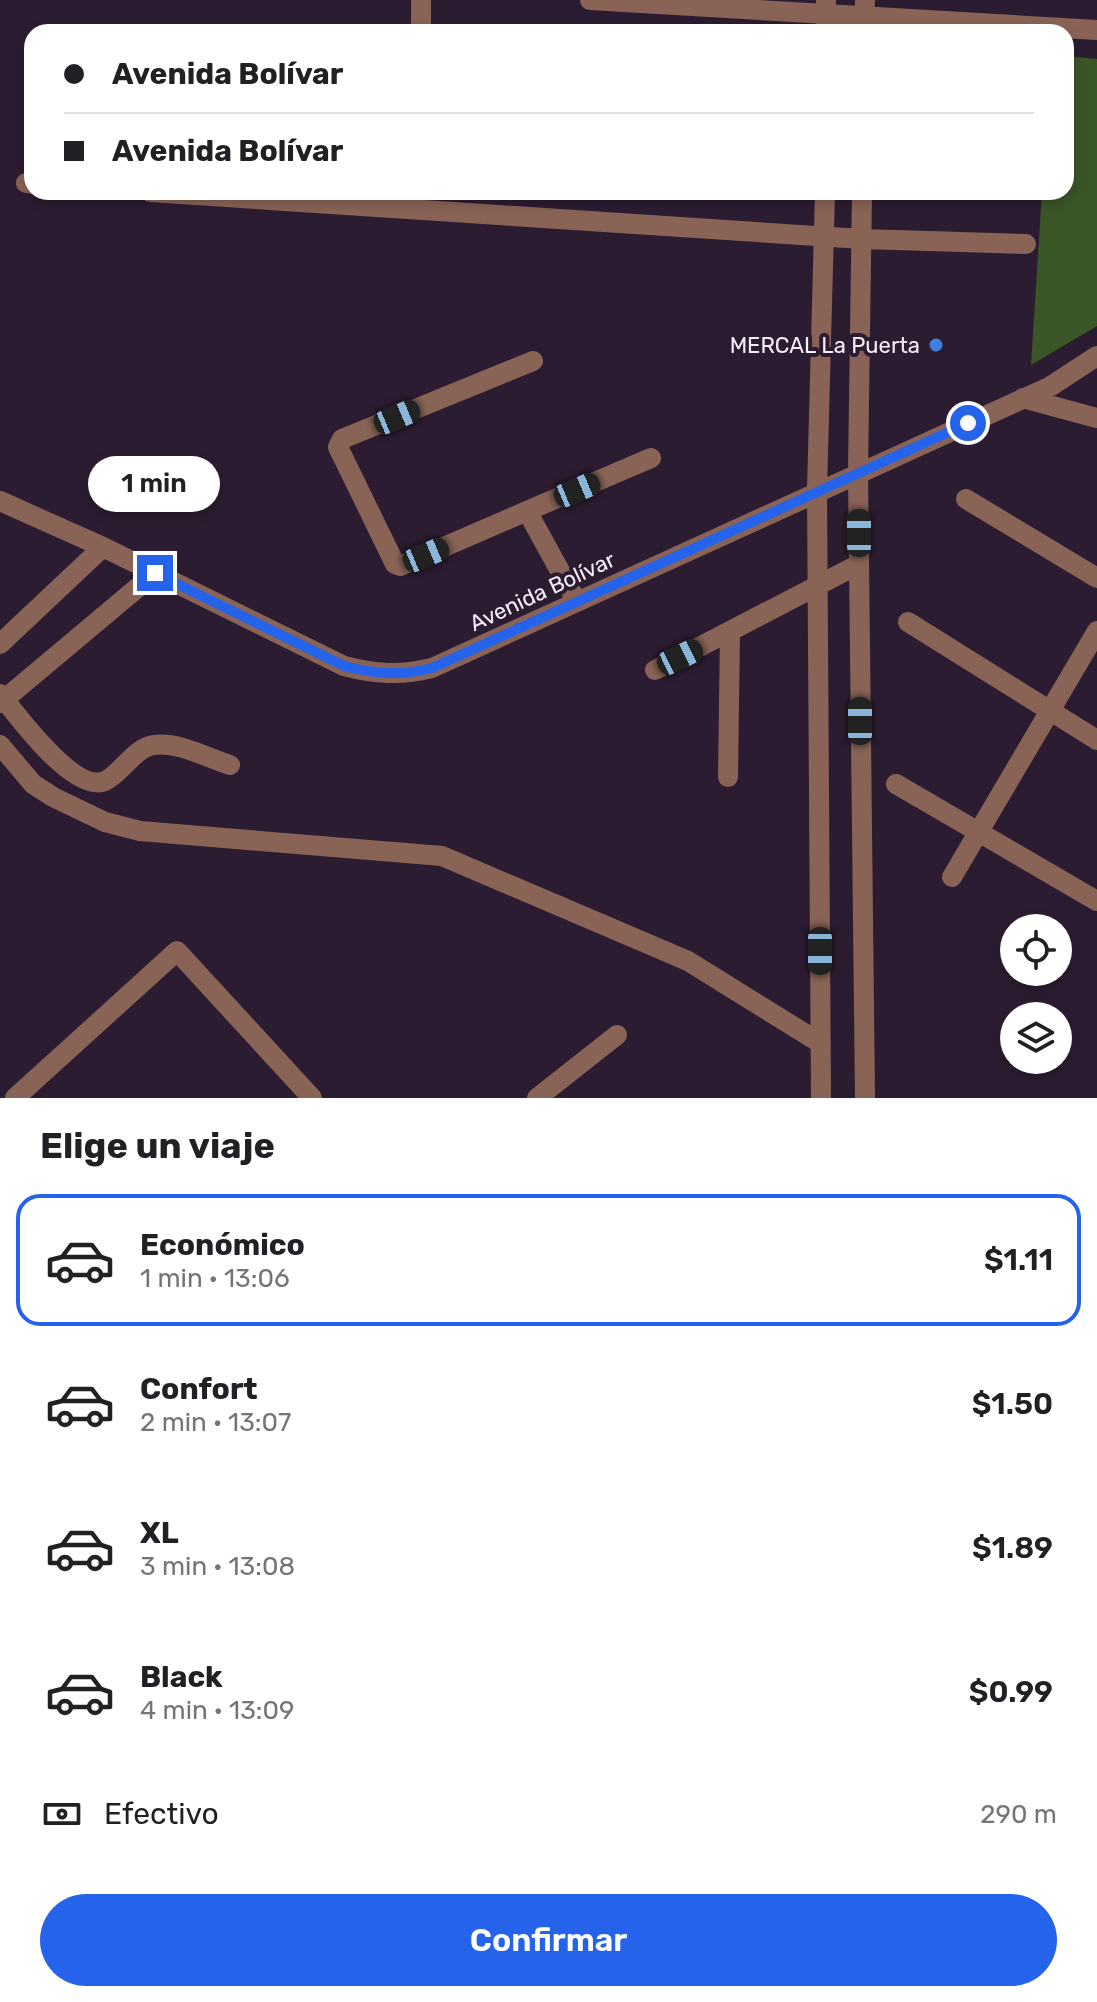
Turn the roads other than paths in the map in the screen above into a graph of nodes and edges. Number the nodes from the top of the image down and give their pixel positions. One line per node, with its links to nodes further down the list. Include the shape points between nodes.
1 (421, 0): 5 (street)
2 (590, 0): 3 (street)
3 (826, 15): 4 (street)
4 (864, 16): 6 (street)
5 (421, 24)
6 (997, 24)
7 (1074, 29): 8 (street)
8 (1097, 30)
9 (367, 200): 12 (street)
10 (825, 200): 13 (street)
11 (862, 200): 14 (street)
12 (421, 202): 13 (street)
13 (824, 236): 14 (street); 22 (street)
14 (862, 239): 15 (street); 21 (street)
15 (1026, 244)
16 (533, 361): 25 (street, via 342,439 338,447 400,566)
17 (1095, 364): 18 (street, Avenida Bolívar)
18 (1023, 398): 19 (street); 21 (street, Avenida Bolívar)
19 (1097, 418)
20 (651, 458): 25 (street)
21 (858, 472): 22 (street, Avenida Bolívar); 27 (street)
22 (817, 490): 30 (street); 31 (street, Avenida Bolívar)
23 (966, 499): 29 (street)
24 (0, 501): 26 (street, Avenida Bolívar)
25 (527, 511): 31 (street)
26 (103, 547): 28 (street, Avenida Bolívar); 35 (street)
27 (859, 564): 30 (street); 53 (street)
28 (155, 573): 31 (street, Avenida Bolívar, via 344,666 404,675 432,668); 37 (street)
29 (1097, 578)
30 (818, 583): 34 (street); 48 (street)
31 (577, 602)
32 (908, 622): 38 (street)
33 (1097, 631): 38 (street)
34 (730, 633): 36 (street); 42 (street)
35 (0, 644)
36 (655, 670)
37 (1, 699): 41 (street, via 53,758 90,782 104,781 149,745 166,744)
38 (1050, 710): 39 (street); 44 (street)
39 (1097, 740)
40 (0, 745): 48 (street, via 33,784 53,797 140,831 442,856 688,961)
41 (230, 765)
42 (728, 777)
43 (896, 784): 44 (street)
44 (977, 832): 45 (street); 46 (street)
45 (952, 877)
46 (1097, 901)
47 (617, 1035): 51 (street)
48 (820, 1043): 52 (street)
49 (15, 1098): 50 (street, via 177,951)
50 (312, 1098)
51 (537, 1098)
52 (821, 1098)
53 (865, 1098)

